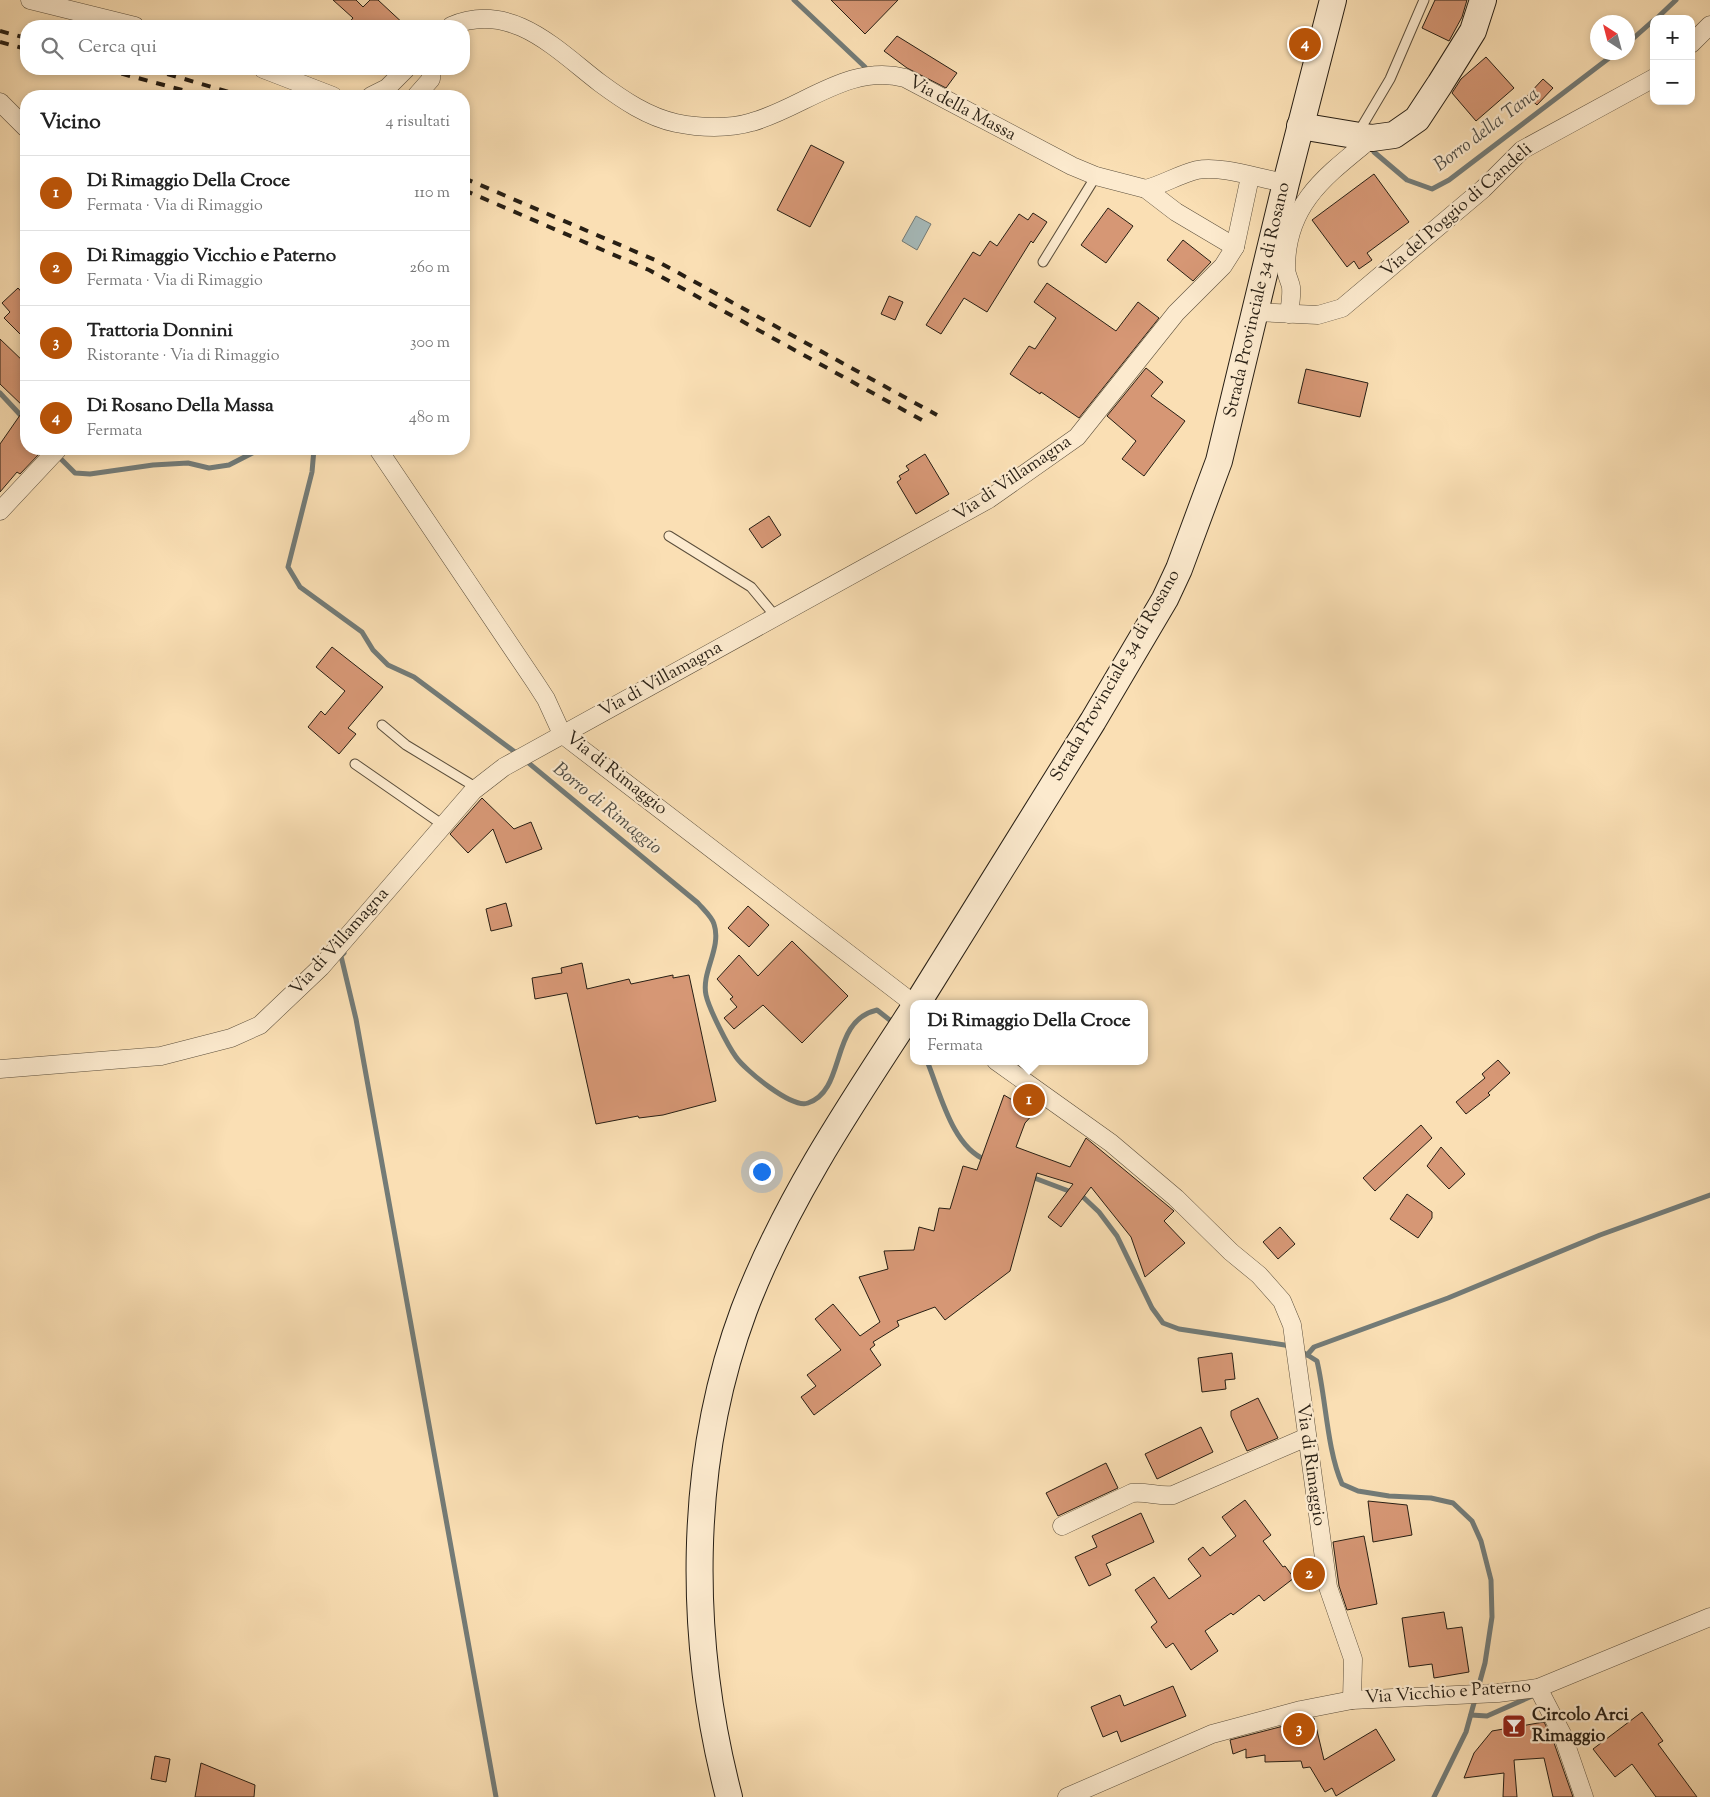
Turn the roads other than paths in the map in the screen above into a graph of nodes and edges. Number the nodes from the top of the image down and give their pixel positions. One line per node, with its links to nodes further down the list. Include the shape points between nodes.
1 (30, 0): 5 (street)
2 (1333, 0): 18 (main road, Strada Provinciale 34 di Rosano)
3 (1424, 0): 19 (lane)
4 (1483, 0): 19 (main road, via 1473,31 1417,119 1394,135)
5 (111, 20)
6 (470, 20): 20 (street, Via della Massa, via 484,18 517,22 544,38 630,104 658,118 686,124 732,126 777,113 836,85 891,74 919,84 1060,161)
7 (1710, 25): 8 (street)
8 (1695, 40)
9 (279, 75): 13 (street)
10 (400, 75): 14 (street)
11 (431, 75): 15 (street)
12 (1650, 80): 27 (street, Via del Poggio di Candeli, via 1522,150 1483,189 1342,308 1318,315)
13 (317, 90)
14 (383, 90)
15 (421, 90)
16 (0, 102): 17 (street)
17 (20, 122)
18 (1300, 126): 19 (main road); 22 (main road, Strada Provinciale 34 di Rosano)
19 (1364, 136): 27 (street, via 1304,200 1289,244 1286,270 1291,286)
20 (1096, 176): 23 (street, Via della Massa); 25 (lane)
21 (1250, 177): 22 (street); 23 (street, via 1221,169 1197,170); 24 (street, Via di Villamagna)
22 (1286, 183): 26 (main road, Strada Provinciale 34 di Rosano)
23 (1146, 189): 24 (street, Via della Massa, via 1176,212)
24 (1235, 247): 32 (street, Via di Villamagna, via 1223,266 1176,313 1077,436 989,499)
25 (1043, 262)
26 (1254, 312): 27 (street, Via del Poggio di Candeli); 38 (main road, Strada Provinciale 34 di Rosano, via 1219,461 1193,537 1169,592)
27 (1289, 314)
28 (52, 455): 30 (street)
29 (382, 455): 34 (street, Via di Rimaggio, via 535,682)
30 (0, 511)
31 (669, 536): 32 (lane, via 751,587)
32 (776, 617): 34 (street, Via di Villamagna)
33 (382, 725): 36 (lane, via 406,745)
34 (562, 734): 36 (street, Via di Villamagna, via 504,767); 39 (street, Via di Rimaggio)
35 (355, 764): 37 (lane)
36 (477, 788): 37 (street, Via di Villamagna)
37 (443, 825): 42 (street, Via di Villamagna, via 321,967 260,1025 232,1038 161,1056)
38 (918, 1000)
39 (910, 1004)
40 (910, 1013): 48 (main road, Strada Provinciale 34 di Rosano, via 804,1184 766,1258 744,1310 717,1406 704,1487 701,1631 707,1693)
41 (1002, 1065): 43 (street, Via di Rimaggio, via 1111,1143 1176,1198 1259,1275 1282,1301 1292,1325)
42 (0, 1068)
43 (1307, 1437): 44 (street, via 1173,1495 1143,1491 1132,1493); 47 (street, Via di Rimaggio, via 1328,1587 1352,1659)
44 (1062, 1526)
45 (1710, 1617): 46 (street, Via Vicchio e Paterno)
46 (1538, 1688): 47 (street, Via Vicchio e Paterno, via 1498,1694); 50 (street, via 1563,1736)
47 (1352, 1700): 49 (street, via 1212,1734)
48 (729, 1797)
49 (1067, 1797)
50 (1584, 1797)

